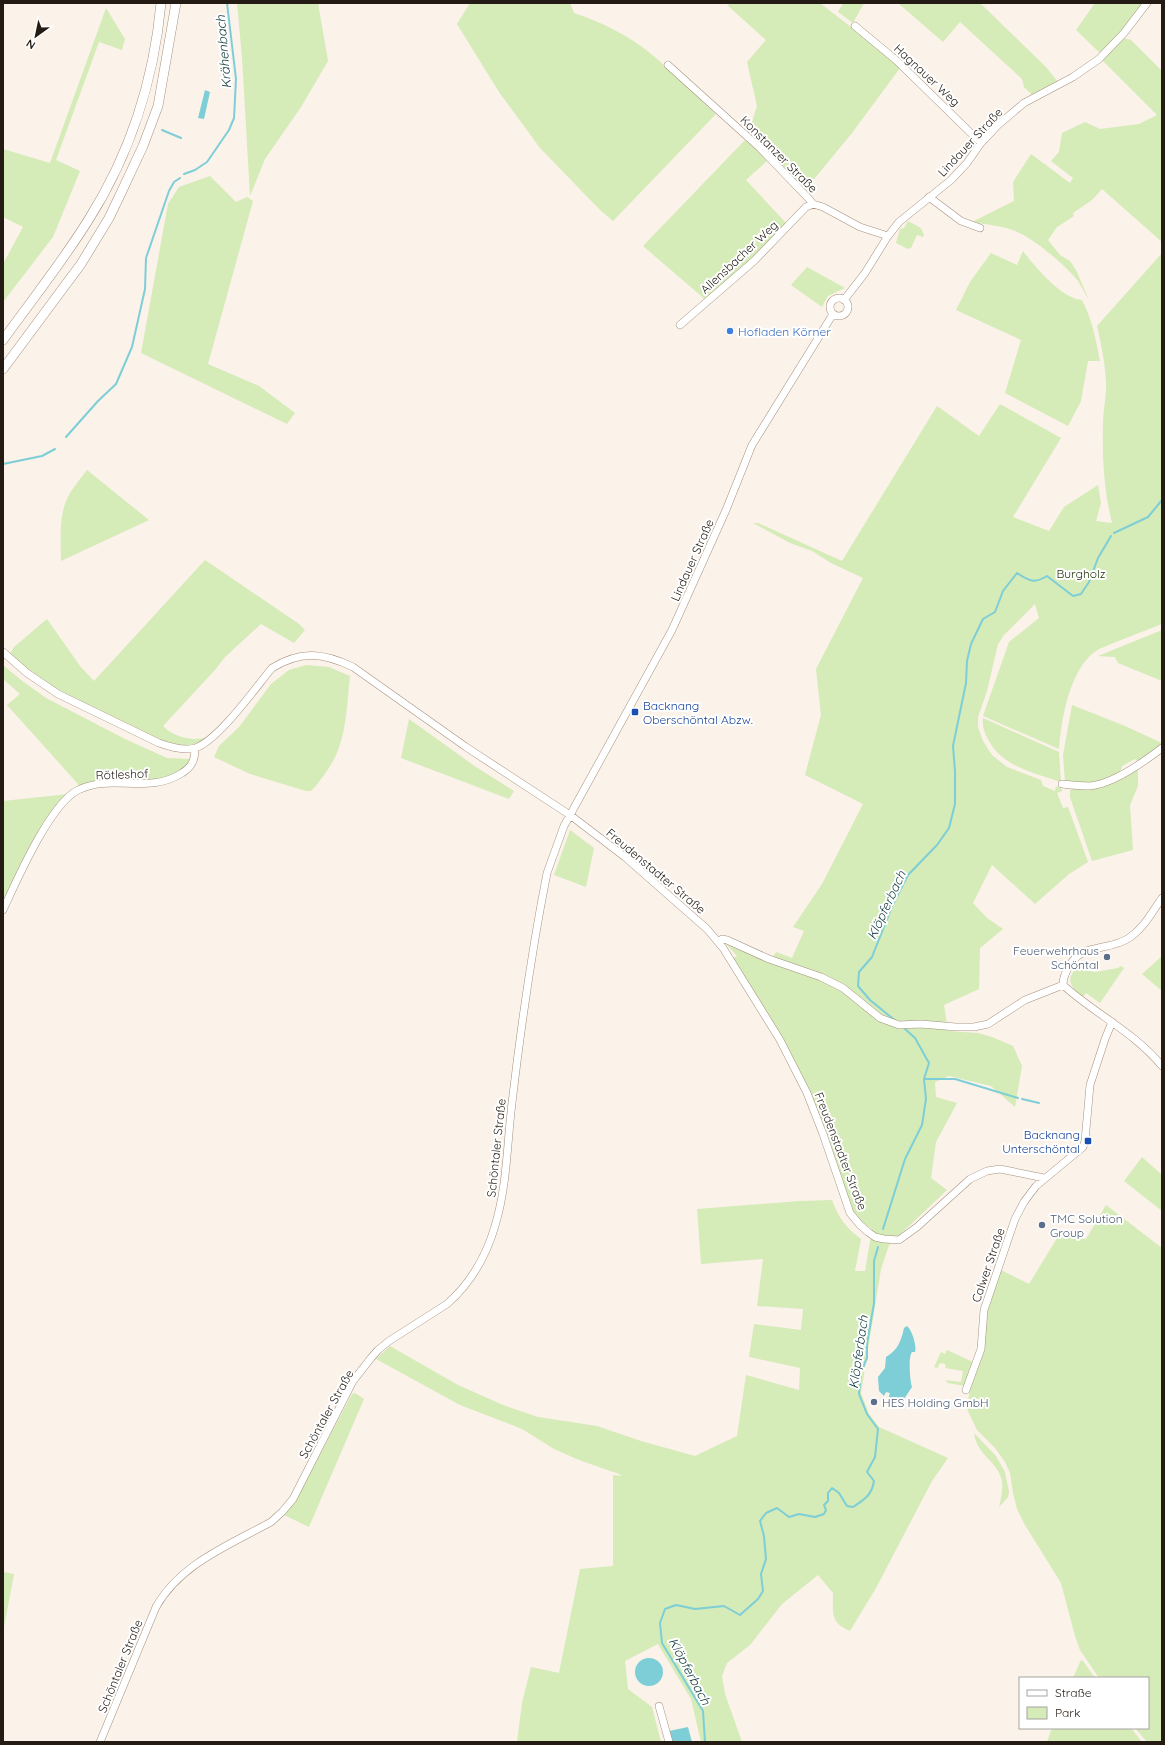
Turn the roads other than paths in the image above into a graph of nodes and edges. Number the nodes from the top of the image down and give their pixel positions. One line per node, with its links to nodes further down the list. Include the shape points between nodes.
1 (161, 3): 7 (main road, via 153,60)
2 (176, 3): 6 (main road)
3 (1147, 3): 8 (street, Lindauer Straße, via 1128,28 1098,59 1073,77 1024,103)
4 (855, 26): 8 (street, Hagnauer Weg, via 896,60)
5 (668, 65): 10 (street, Konstanzer Straße, via 760,148)
6 (163, 73): 7 (main road); 17 (main road, via 158,106 110,218 66,285)
7 (138, 117): 16 (main road, via 89,219 61,262)
8 (981, 143): 9 (street, Lindauer Straße, via 951,180)
9 (929, 197): 11 (street, via 961,222); 12 (street, Lindauer Straße, via 899,222)
10 (813, 204): 12 (street, Konstanzer Straße, via 860,227); 15 (street, Allensbacher Weg, via 806,207 754,262)
11 (980, 228)
12 (888, 236): 13 (street, Lindauer Straße, via 865,273)
13 (844, 300): 14 (street, Lindauer Straße, via 839,298 832,301 830,307); 14 (street, Lindauer Straße, via 848,306 846,313 840,316)
14 (833, 314): 22 (street, Lindauer Straße, via 752,445 672,630)
15 (680, 325)
16 (3, 340)
17 (3, 369)
18 (3, 652): 19 (street, via 26,673 58,694 102,717 159,744 173,748)
19 (195, 748): 22 (street, Freudenstadter Straße, via 221,730 272,668 290,658 321,655 358,670 466,747); 24 (street, Rötleshof, via 195,756 190,766 169,780 147,785 96,785 79,790 67,798 42,833)
20 (1162, 748): 21 (street, via 1130,770 1091,786)
21 (1062, 784)
22 (570, 815): 25 (street, Freudenstadter Straße, via 625,857); 32 (street, Schöntaler Straße, via 546,873 517,1058 501,1202 486,1254 455,1297 389,1341 371,1358 353,1381 293,1499 282,1512 271,1522 190,1569 166,1591 156,1608)
23 (1162, 898): 26 (street, via 1142,928 1128,939 1079,953 1071,962)
24 (3, 910)
25 (719, 942): 26 (street, via 727,940 843,988 880,1018 899,1025 968,1027 988,1024 1025,1000); 29 (street, Freudenstadter Straße, via 780,1040 807,1093 850,1213 868,1232 876,1237 899,1240 970,1179 988,1171 1000,1169)
26 (1063, 985): 27 (street, via 1081,1002)
27 (1112, 1022): 28 (street, via 1134,1037); 29 (street, via 1090,1085 1083,1147)
28 (1162, 1066)
29 (1044, 1178): 30 (street, Calwer Straße, via 1024,1202 1015,1219 984,1310 981,1349)
30 (966, 1390)
31 (659, 1706): 33 (street)
32 (100, 1742)
33 (668, 1742)

